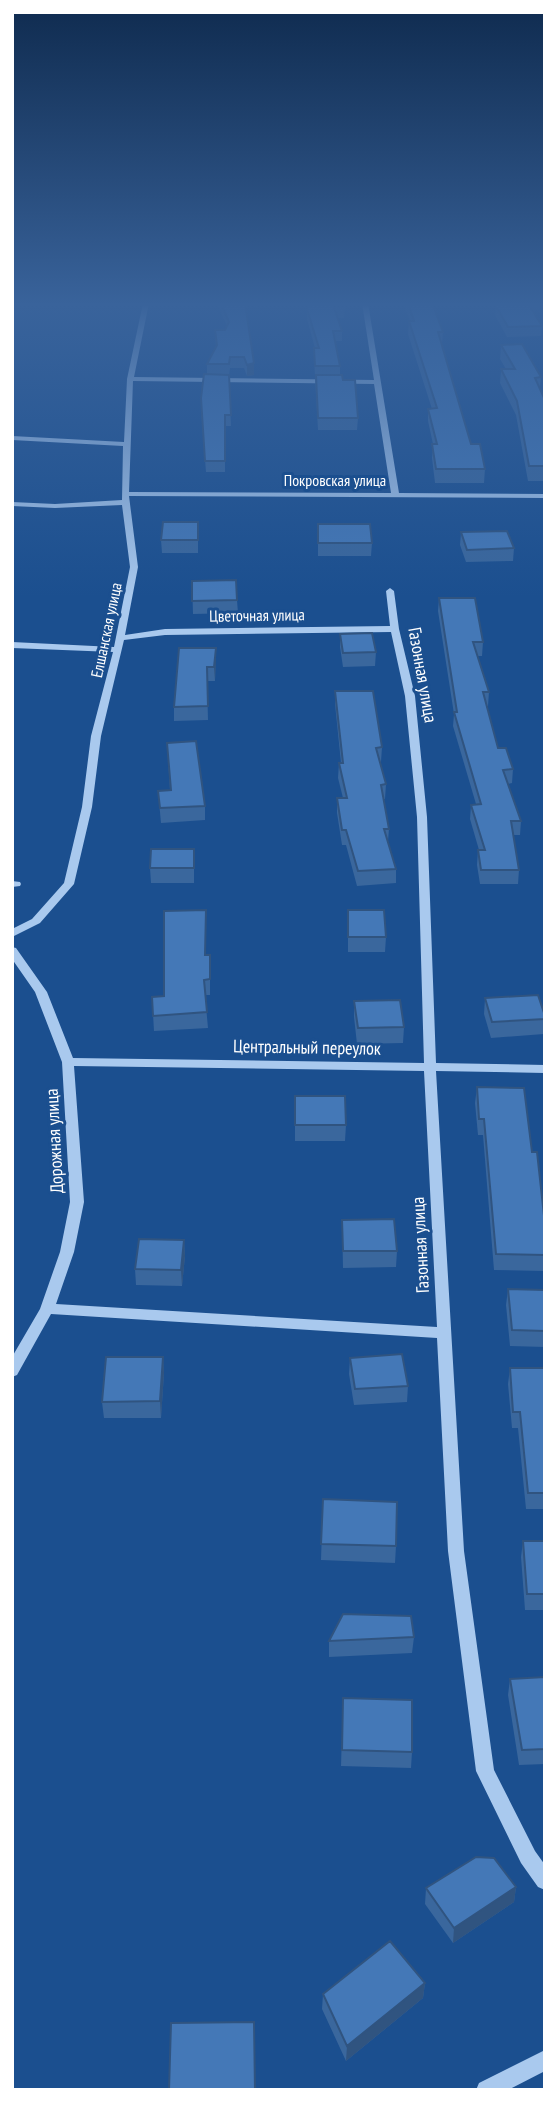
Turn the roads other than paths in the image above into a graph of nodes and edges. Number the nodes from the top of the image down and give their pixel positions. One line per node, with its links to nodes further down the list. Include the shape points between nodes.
1 (129, 401): 4 (street, Елшанская улица)
2 (380, 401): 5 (street)
3 (12, 438): 4 (street)
4 (128, 444): 7 (street, Елшанская улица)
5 (395, 495): 6 (street, Покровская улица); 7 (street, Покровская улица)
6 (545, 496)
7 (125, 498): 8 (street, Покровская улица, via 55,506); 11 (street, Елшанская улица, via 134,567)
8 (12, 504)
9 (390, 592): 10 (street, Газонная улица)
10 (395, 629): 11 (street, Цветочная улица, via 165,632); 17 (street, Газонная улица, via 410,696 422,817)
11 (121, 638): 13 (street, Елшанская улица)
12 (12, 645): 13 (street)
13 (118, 650): 14 (street, Елшанская улица, via 96,736 87,807 69,884 36,921)
14 (12, 934)
15 (12, 950): 16 (street, Дорожная улица, via 41,992)
16 (68, 1062): 17 (street, Центральный переулок); 19 (street, Дорожная улица, via 77,1202 67,1252)
17 (430, 1066): 18 (street, Центральный переулок); 20 (street, Газонная улица)
18 (545, 1069)
19 (47, 1309): 20 (street); 21 (street, Дорожная улица)
20 (444, 1333): 22 (street, Газонная улица, via 456,1551 485,1771)
21 (12, 1371)
22 (545, 1881)
23 (545, 2060): 24 (street)
24 (486, 2090)

